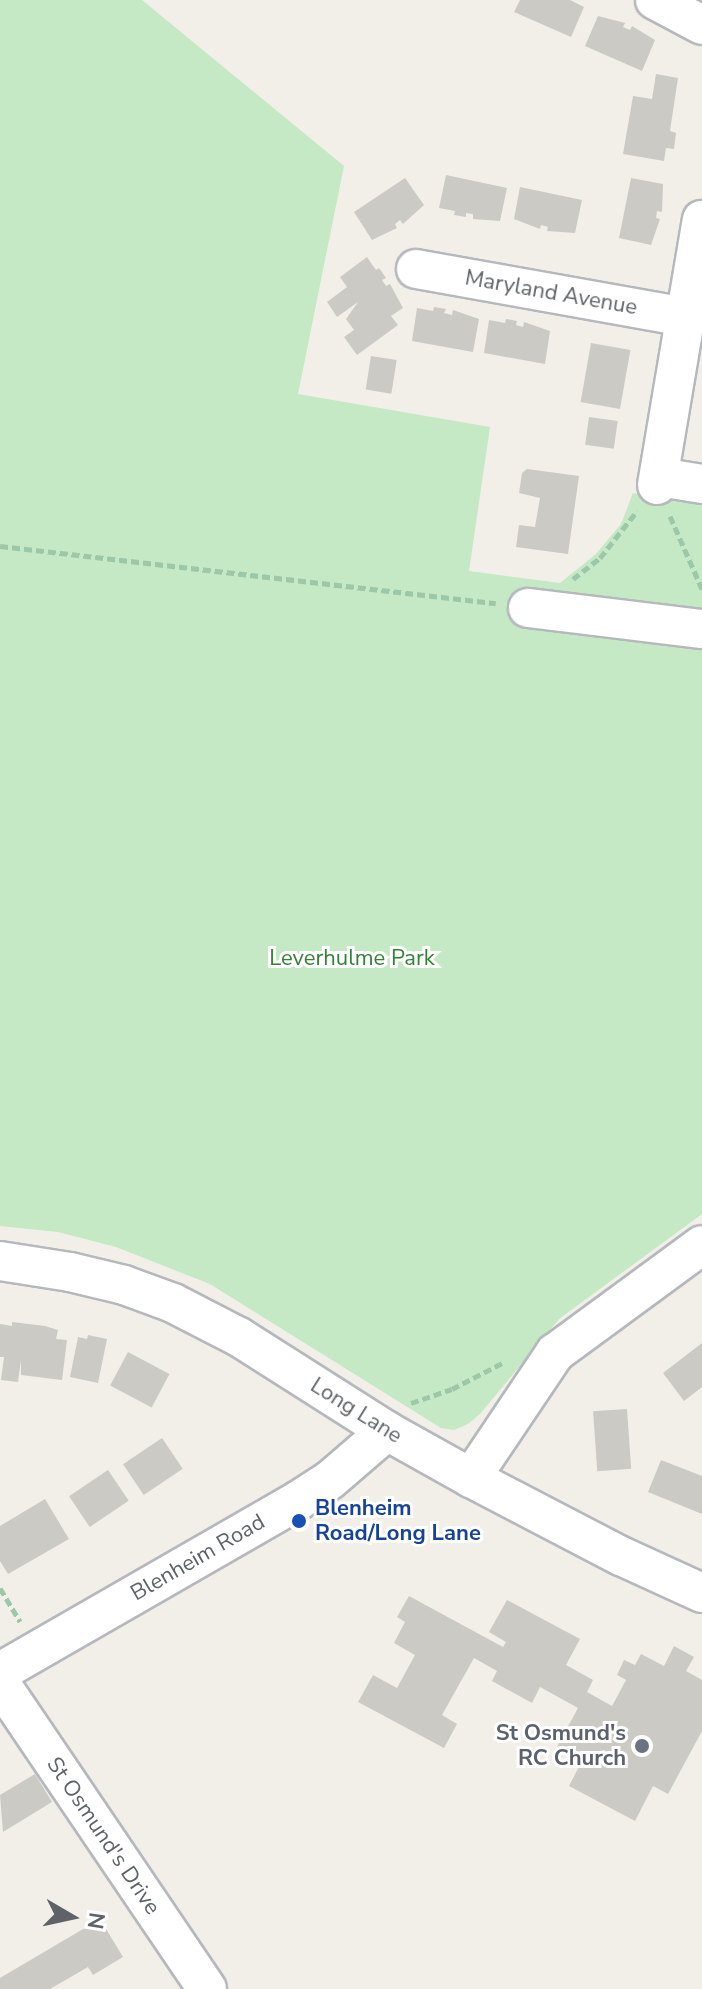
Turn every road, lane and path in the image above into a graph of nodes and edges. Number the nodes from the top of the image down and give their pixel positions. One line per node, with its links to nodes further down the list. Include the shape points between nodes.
1 (655, 0): 2 (street)
2 (702, 25)
3 (702, 220): 5 (street)
4 (416, 269): 5 (street, Maryland Avenue)
5 (685, 317): 6 (street)
6 (658, 481): 7 (street); 9 (path); 10 (path, via 600,558)
7 (702, 484)
8 (0, 546): 10 (path)
9 (702, 589)
10 (528, 608): 11 (street)
11 (702, 629)
12 (702, 1245): 14 (street)
13 (0, 1261): 15 (street, Long Lane, via 124,1285 173,1303)
14 (555, 1353): 15 (path, via 519,1354); 16 (street)
15 (398, 1417): 16 (street, Long Lane); 18 (street, Blenheim Road, via 330,1480 299,1500)
16 (471, 1478): 17 (street, Long Lane)
17 (702, 1593)
18 (0, 1672)
19 (0, 1683): 20 (street, St Osmund's Drive)
20 (193, 1984)

